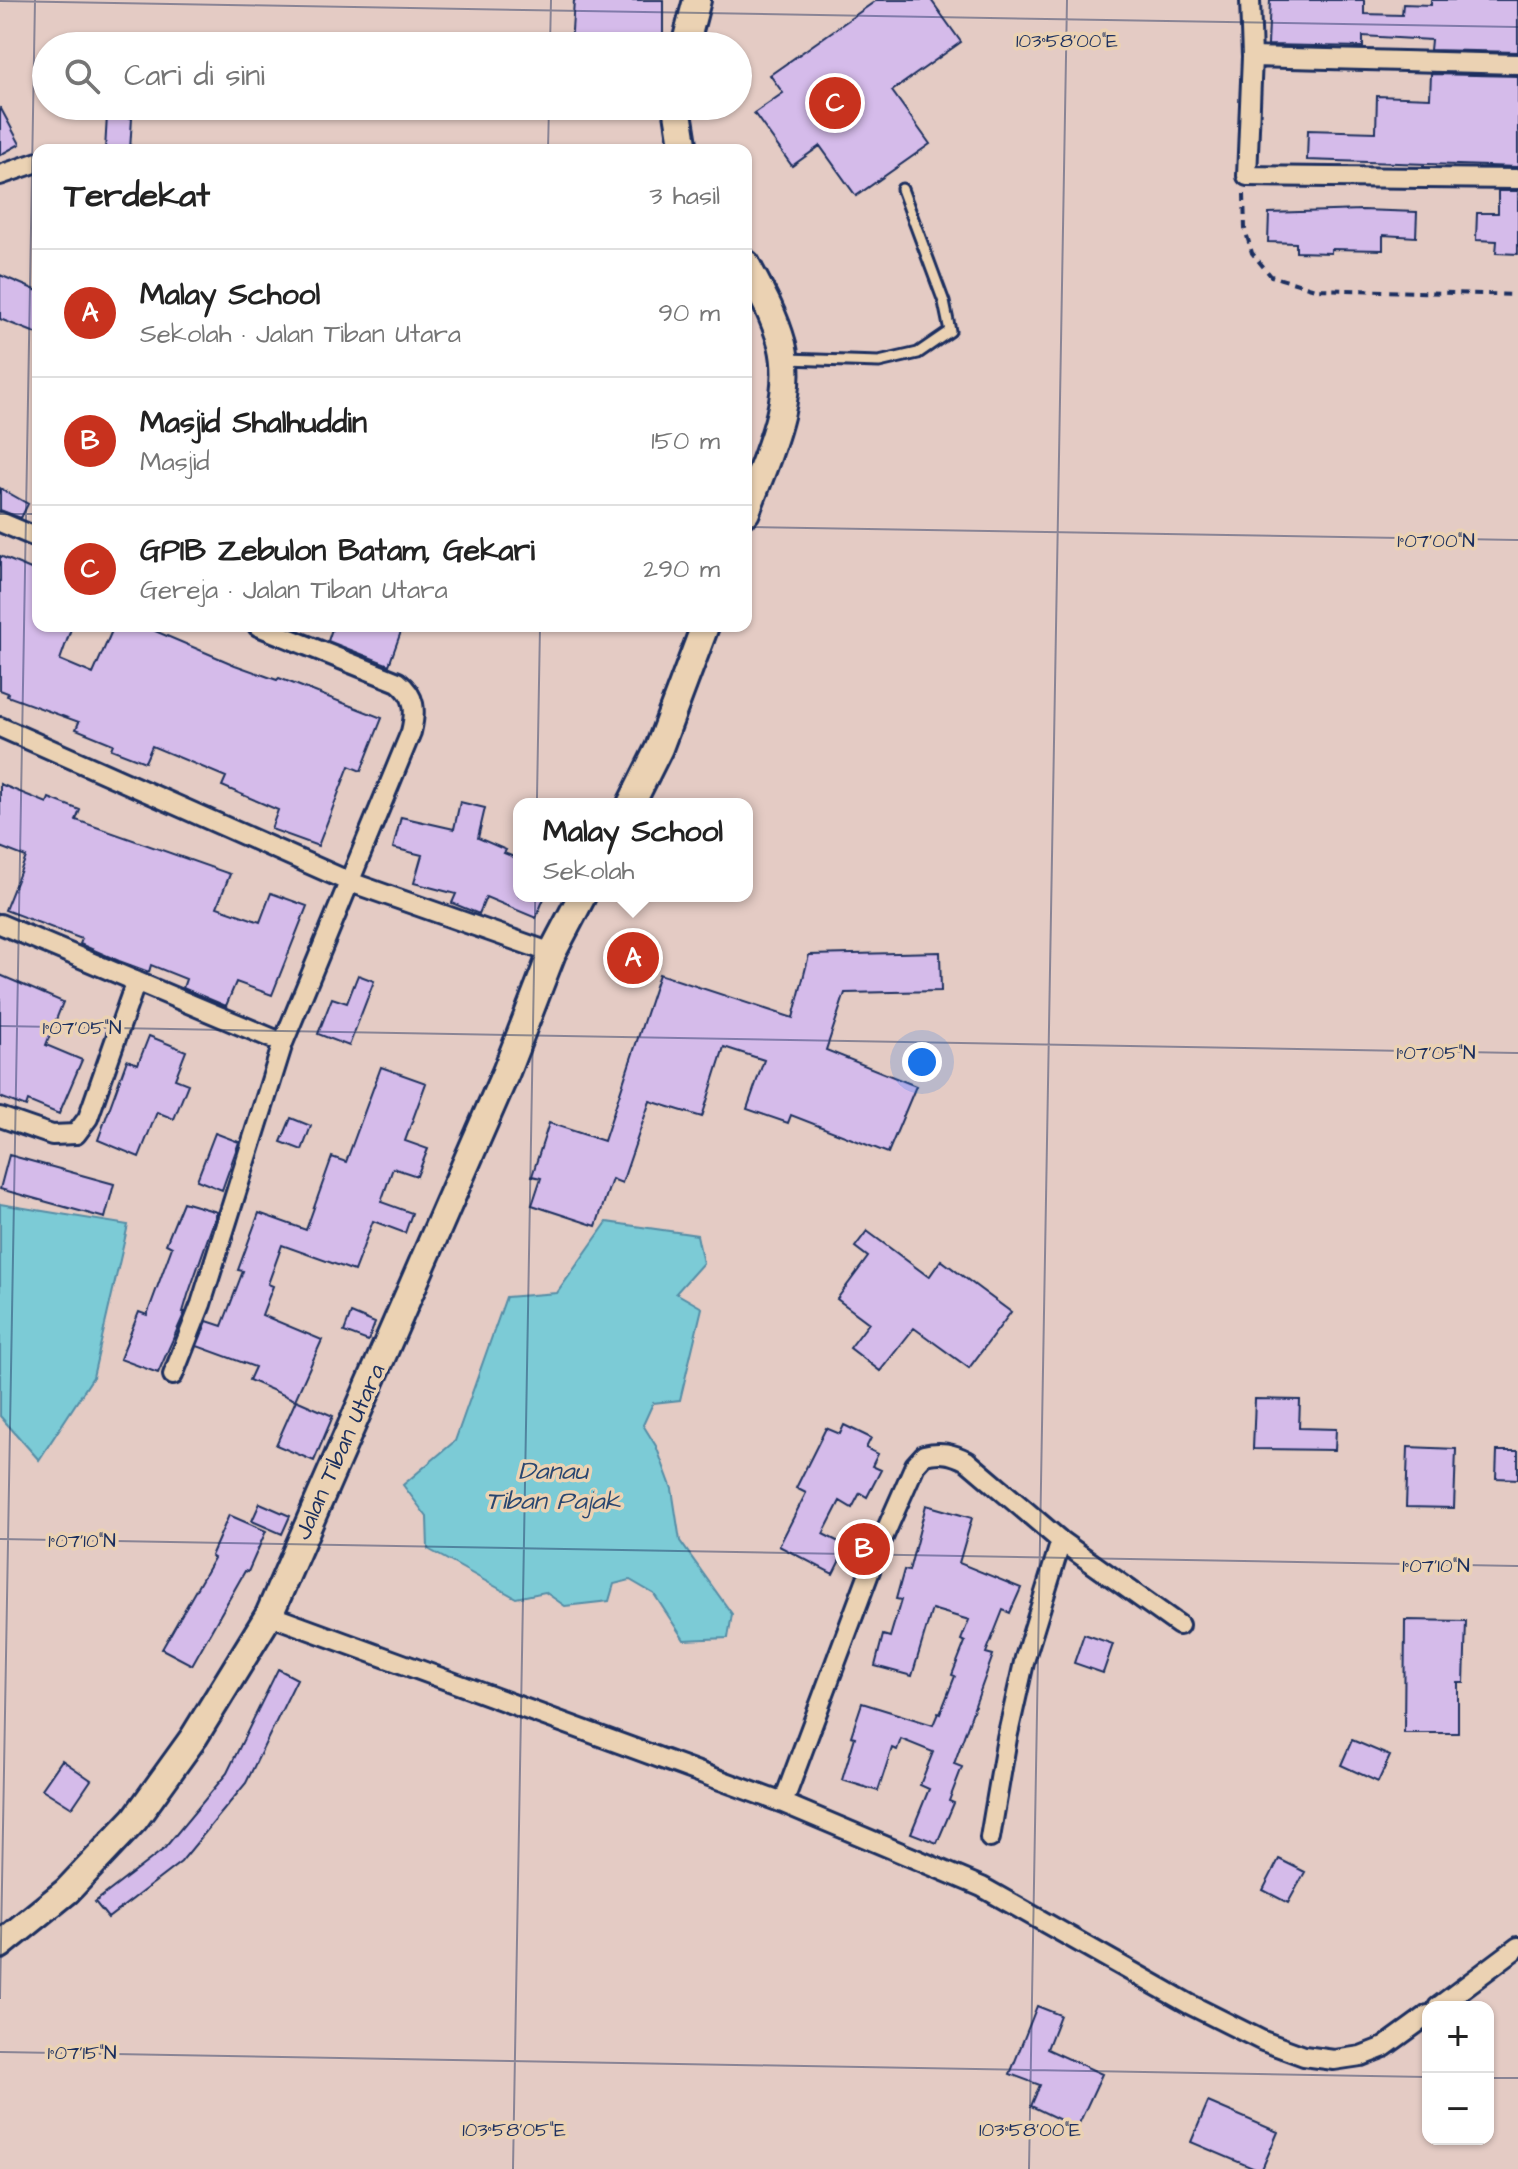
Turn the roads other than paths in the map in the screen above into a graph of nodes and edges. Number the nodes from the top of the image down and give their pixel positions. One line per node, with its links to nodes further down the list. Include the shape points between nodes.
1 (697, 0): 3 (street)
2 (1250, 0): 4 (street)
3 (689, 32)
4 (1252, 57): 5 (street); 10 (street, via 1247,176)
5 (1518, 64)
6 (679, 120): 7 (street)
7 (683, 144)
8 (32, 164): 9 (street)
9 (0, 175)
10 (1518, 179)
11 (902, 189): 13 (lane, via 950,331 918,353 879,362)
12 (752, 276): 13 (street, via 770,310)
13 (784, 359): 14 (street, via 780,414)
14 (752, 495)
15 (0, 522): 16 (street)
16 (32, 535)
17 (273, 632): 21 (street, via 398,682 413,701 411,732)
18 (703, 632): 20 (street)
19 (0, 727): 21 (street)
20 (634, 798)
21 (350, 882): 24 (street); 26 (street)
22 (579, 902): 24 (street, Jalan Tiban Utara)
23 (0, 924): 25 (street)
24 (552, 953): 30 (street, Jalan Tiban Utara, via 506,1072)
25 (136, 981): 26 (street); 27 (street, via 88,1118 76,1134 52,1135)
26 (283, 1043): 28 (street, via 201,1304)
27 (0, 1117)
28 (173, 1375)
29 (1061, 1541): 31 (street); 32 (street, via 967,1461 944,1452 924,1455 878,1549); 33 (street, via 1025,1658)
30 (269, 1615): 32 (street); 34 (street, Jalan Tiban Utara, via 194,1737 135,1819 67,1891)
31 (1179, 1625)
32 (783, 1803): 37 (street, via 982,1887 1189,2004 1304,2056 1361,2056 1384,2047)
33 (990, 1838)
34 (0, 1945)
35 (1518, 1947): 36 (street)
36 (1446, 2001)
37 (1422, 2019)

